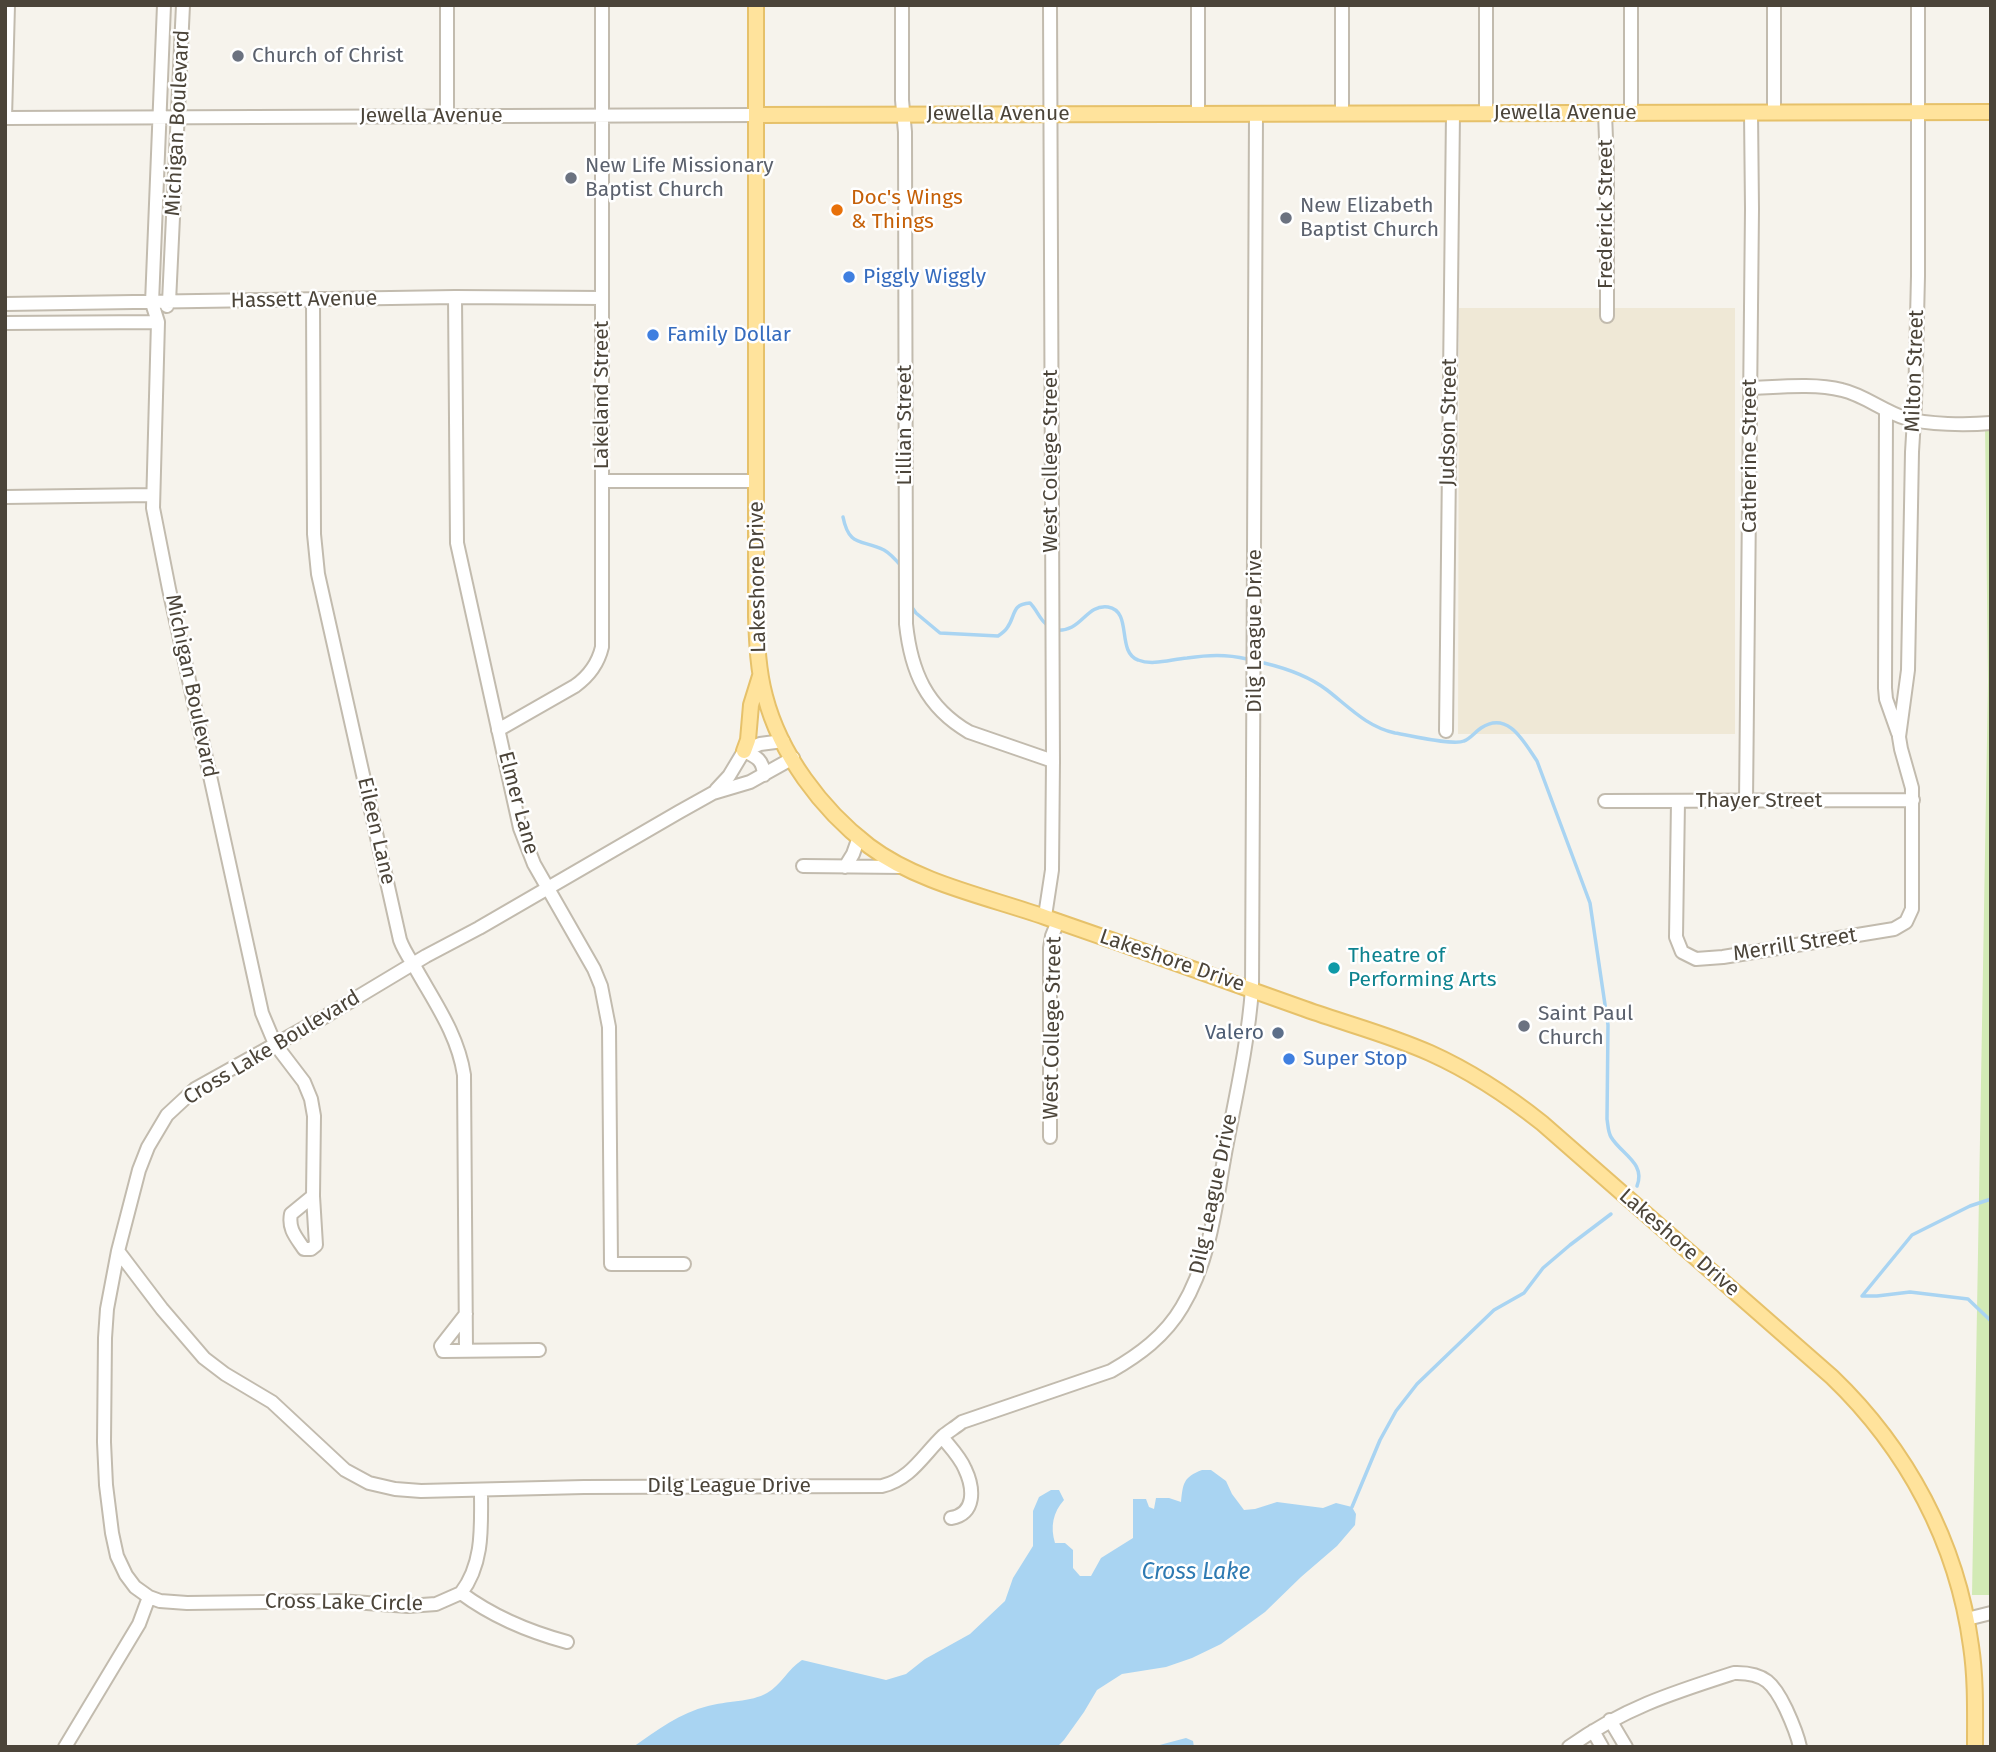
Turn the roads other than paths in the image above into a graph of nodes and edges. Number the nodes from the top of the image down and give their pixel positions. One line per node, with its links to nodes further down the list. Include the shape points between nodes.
1 (8, 5): 33 (street)
2 (164, 5): 31 (street, Michigan Boulevard)
3 (183, 5): 32 (street, Michigan Boulevard)
4 (447, 5): 29 (street)
5 (602, 5): 30 (street, Lakeland Street)
6 (756, 5): 27 (main road, Lakeshore Drive)
7 (902, 5): 28 (street, Lillian Street)
8 (1050, 5): 23 (street, West College Street)
9 (1198, 5): 24 (street)
10 (1342, 5): 26 (street)
11 (1486, 5): 20 (street)
12 (1631, 5): 22 (street, Frederick Street)
13 (1774, 5): 16 (street)
14 (1918, 5): 17 (street, Milton Street)
15 (1751, 112): 16 (main road, Jewella Avenue); 22 (main road, Jewella Avenue); 43 (street, Catherine Street)
16 (1774, 112): 17 (main road, Jewella Avenue)
17 (1919, 112): 18 (main road, Jewella Avenue); 45 (street, Milton Street)
18 (1991, 112)
19 (1452, 113): 20 (main road, Jewella Avenue); 26 (main road, Jewella Avenue); 53 (street, Judson Street)
20 (1486, 113): 21 (main road, Jewella Avenue)
21 (1605, 113): 22 (main road, Jewella Avenue); 40 (street, Frederick Street)
22 (1631, 113)
23 (1050, 114): 24 (main road, Jewella Avenue); 28 (main road, Jewella Avenue); 58 (street, West College Street)
24 (1199, 114): 25 (main road, Jewella Avenue)
25 (1256, 114): 26 (main road, Jewella Avenue); 74 (street, Dilg League Drive)
26 (1342, 114)
27 (757, 115): 28 (main road, Jewella Avenue); 30 (street, Jewella Avenue); 48 (main road, Lakeshore Drive)
28 (903, 115): 58 (street, Lillian Street, via 906,624 911,658 928,696 956,724)
29 (447, 116): 30 (street, Jewella Avenue); 32 (street, Jewella Avenue)
30 (602, 116): 35 (street, Lakeland Street)
31 (159, 117): 32 (street, Jewella Avenue); 33 (street, Jewella Avenue); 38 (street, Michigan Boulevard)
32 (179, 117): 37 (street, Michigan Boulevard)
33 (5, 118)
34 (455, 297): 35 (street, Hassett Avenue); 36 (street, Hassett Avenue); 52 (street, Elmer Lane, via 457,542)
35 (602, 298): 47 (street, Lakeland Street)
36 (313, 300): 37 (street, Hassett Avenue); 73 (street, Eileen Lane, via 318,574 400,940)
37 (169, 302): 38 (street, Hassett Avenue); 41 (street, Michigan Boulevard)
38 (152, 303): 39 (street, Hassett Avenue); 41 (street, Michigan Boulevard)
39 (5, 304)
40 (1607, 316)
41 (159, 322): 42 (street); 49 (street, Michigan Boulevard)
42 (5, 323)
43 (1750, 388): 44 (street, via 1838,388); 65 (street, Catherine Street)
44 (1886, 410): 45 (street); 54 (street, Milton Street, via 1885,688)
45 (1914, 421): 46 (street); 54 (street, Milton Street, via 1908,670)
46 (1991, 424)
47 (602, 481): 48 (street); 52 (street, Lakeland Street, via 600,655 593,670 575,686)
48 (757, 481): 51 (main road, Lakeshore Drive, via 756,617)
49 (152, 495): 50 (street); 75 (street, Michigan Boulevard, via 262,1013)
50 (5, 497)
51 (761, 675): 55 (main road, Lakeshore Drive); 56 (main road)
52 (498, 730): 70 (street, Elmer Lane, via 520,828)
53 (1446, 731)
54 (1899, 737): 62 (street, Milton Street)
55 (783, 741): 56 (street, via 760,744); 57 (main road, Lakeshore Drive)
56 (741, 757): 59 (street, via 755,756); 60 (street); 61 (street, Cross Lake Boulevard)
57 (793, 758): 59 (street, Cross Lake Boulevard); 66 (main road, Lakeshore Drive, via 820,800)
58 (1053, 761): 71 (street, West College Street)
59 (764, 775): 60 (street, Cross Lake Boulevard)
60 (750, 782): 61 (street, Cross Lake Boulevard)
61 (713, 793): 70 (street, Cross Lake Boulevard)
62 (1913, 800): 65 (street, Thayer Street); 72 (street, Milton Street, via 1912,909 1906,922)
63 (1605, 801): 64 (street, Thayer Street)
64 (1678, 801): 65 (street, Thayer Street); 72 (street, Merrill Street, via 1676,937 1682,952 1696,959 1737,955)
65 (1746, 801)
66 (859, 837): 68 (street); 69 (main road, Lakeshore Drive)
67 (803, 866): 68 (street)
68 (845, 867): 69 (street)
69 (905, 867): 71 (main road, Lakeshore Drive)
70 (549, 888): 73 (street, Cross Lake Boulevard); 79 (street, Elmer Lane, via 594,969 607,1013 611,1264)
71 (1051, 919): 74 (main road, Lakeshore Drive); 76 (street, West College Street)
72 (1894, 929)
73 (413, 964): 75 (street, Cross Lake Boulevard); 80 (street, Eileen Lane, via 453,1035 464,1075)
74 (1252, 989): 83 (street, Dilg League Drive, via 1207,1245 1181,1310 1151,1344 1111,1371 976,1416); 89 (main road, Lakeshore Drive, via 1430,1053 1521,1106 1832,1377 1888,1439 1914,1479 1944,1540)
75 (275, 1044): 77 (street, Michigan Boulevard, via 311,1099); 78 (street, Cross Lake Boulevard, via 195,1089 160,1124 139,1170)
76 (1050, 1136)
77 (313, 1196)
78 (118, 1251): 84 (street, Dilg League Drive, via 204,1358 272,1402 345,1470 395,1489); 87 (street, Cross Lake Boulevard, via 107,1309 106,1485 117,1556 135,1587)
79 (684, 1264)
80 (466, 1314): 81 (street, Eileen Lane); 81 (street, via 440,1346)
81 (466, 1350): 82 (street)
82 (539, 1350)
83 (942, 1437): 84 (street, Dilg League Drive, via 908,1475 882,1486); 85 (street, via 965,1467 971,1488 965,1513)
84 (481, 1491): 86 (street, via 480,1544 472,1576)
85 (951, 1518)
86 (461, 1593): 87 (street, Cross Lake Circle, via 436,1604 408,1606 339,1601 187,1603); 90 (street, via 480,1607)
87 (149, 1597): 93 (street, via 139,1624)
88 (1991, 1613): 89 (street)
89 (1967, 1619): 98 (main road, Lakeshore Drive, via 1974,1668)
90 (568, 1642)
91 (1610, 1720): 92 (street); 96 (street); 97 (street, via 1660,1697 1734,1673 1756,1675 1775,1688)
92 (1592, 1731): 94 (street); 95 (street)
93 (65, 1747)
94 (1569, 1747)
95 (1602, 1747)
96 (1626, 1747)
97 (1800, 1747)
98 (1975, 1747)

